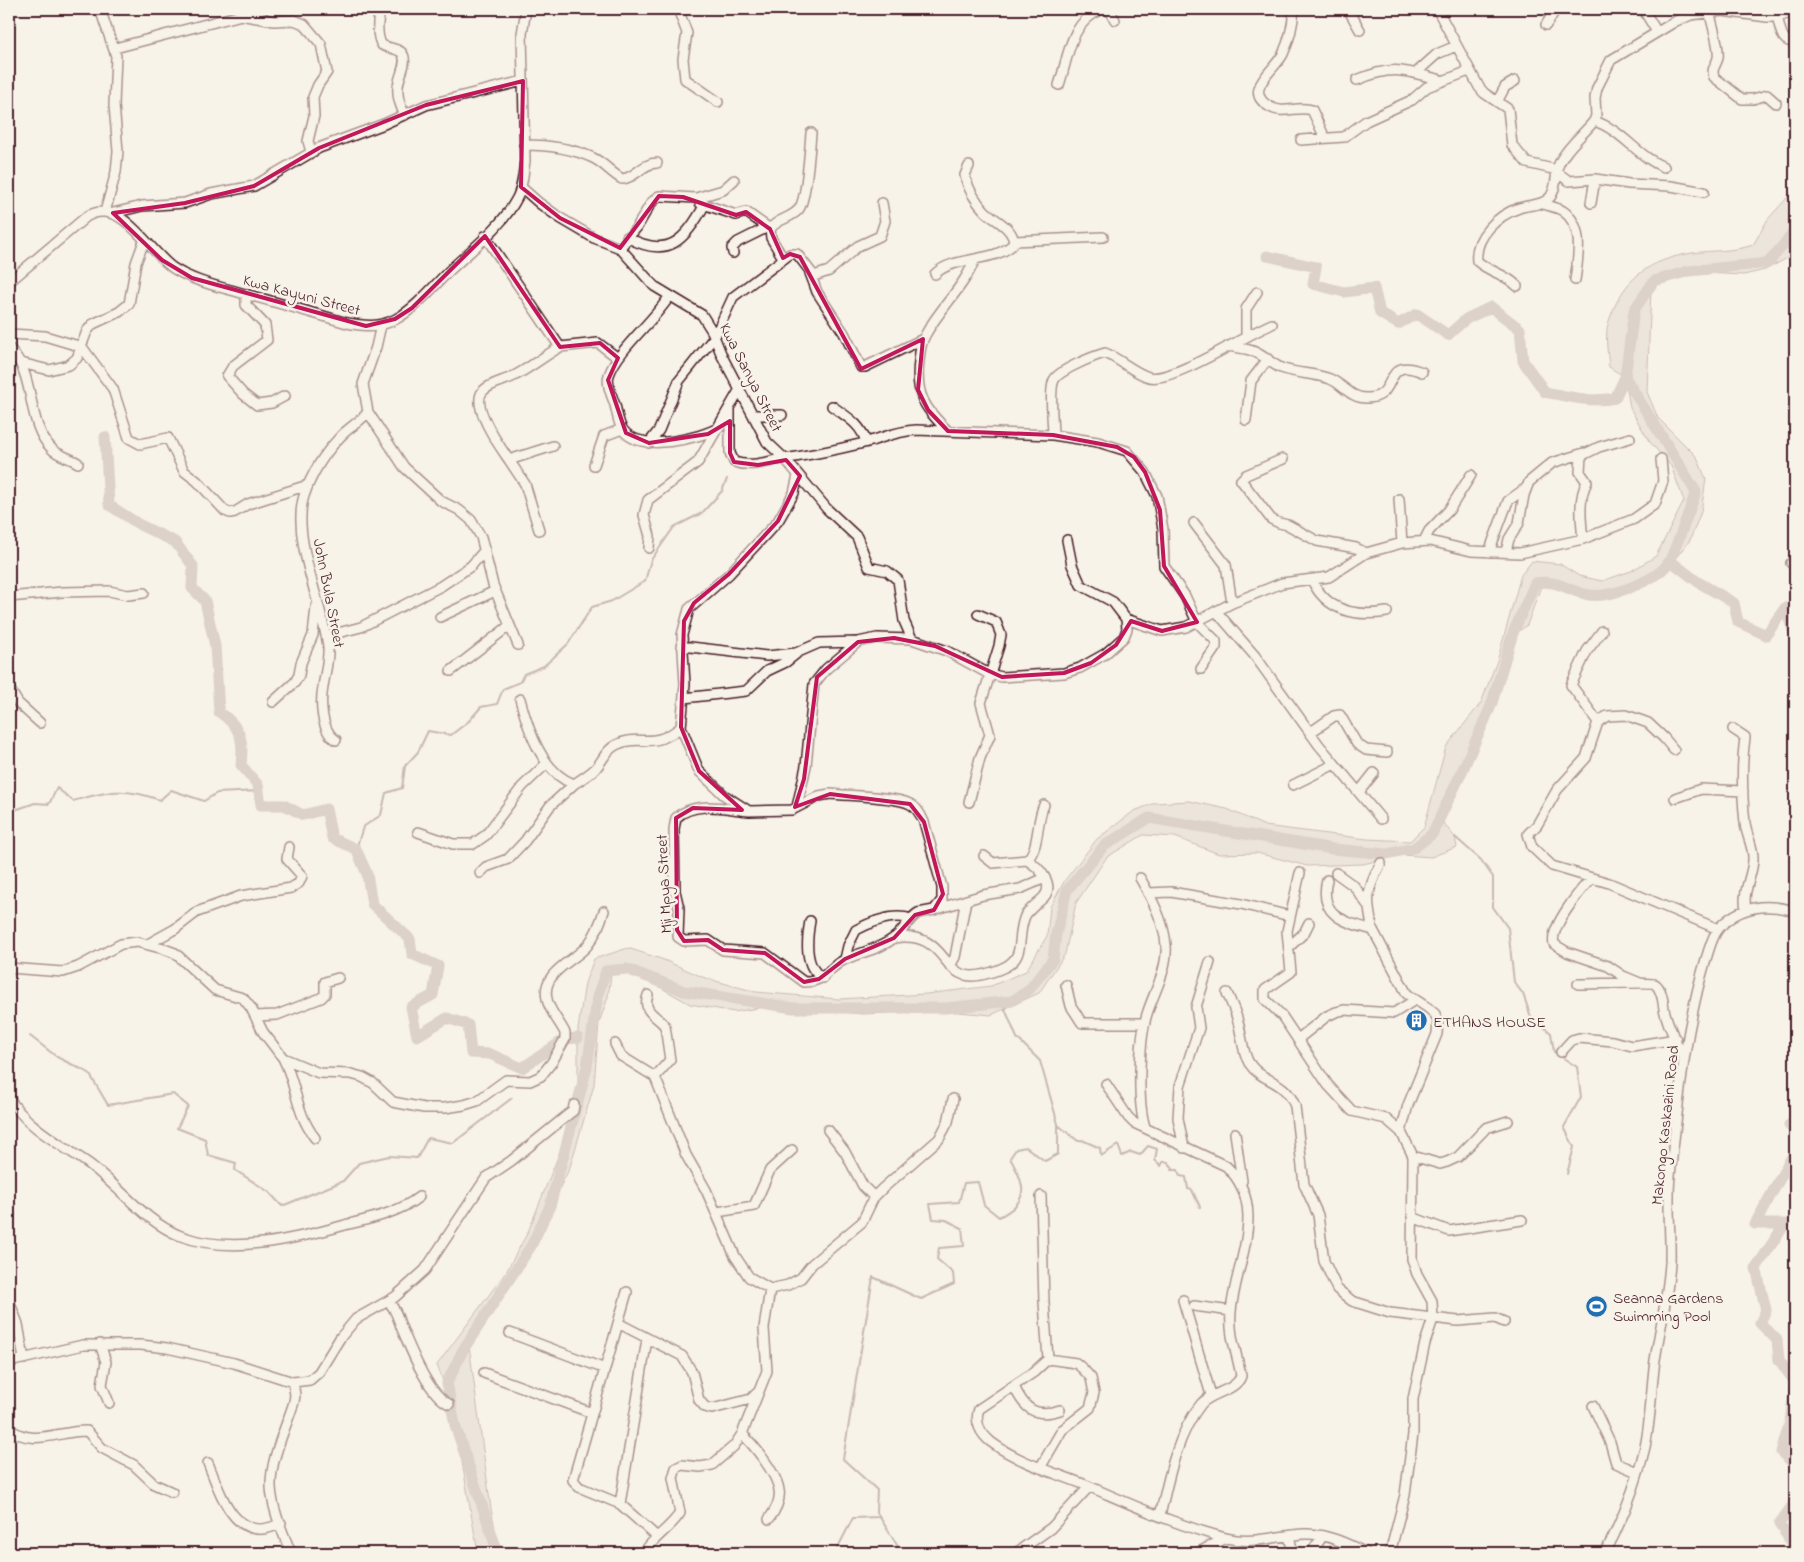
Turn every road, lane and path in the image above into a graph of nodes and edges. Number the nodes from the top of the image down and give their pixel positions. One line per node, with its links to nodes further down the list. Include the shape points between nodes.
1 (100, 9): 23 (street)
2 (264, 9): 15 (street)
3 (402, 9): 34 (street, via 382,12 378,33 382,44 403,54 398,88)
4 (526, 9): 28 (street, Kwa Kayuni Street, via 522,34)
5 (678, 9): 31 (street, via 687,33 683,59 685,79)
6 (1102, 9): 30 (street, via 1083,21 1071,39)
7 (1109, 9): 17 (street)
8 (1294, 9): 37 (street, via 1292,29 1283,54 1263,79 1258,88 1259,94 1266,104 1278,110 1312,110)
9 (1348, 9): 19 (street)
10 (1437, 9): 22 (street)
11 (1556, 9): 18 (street)
12 (1643, 9): 20 (street)
13 (1795, 11): 16 (street)
14 (1710, 13): 16 (street, via 1738,12); 20 (street, via 1690,15); 33 (street, via 1718,58 1713,67 1714,77 1742,99 1767,95)
15 (240, 15): 23 (street); 40 (street, via 299,21 321,44 327,72 313,97 314,116 308,141)
16 (1777, 17): 21 (street, via 1784,39)
17 (1115, 20)
18 (1546, 25)
19 (1360, 30)
20 (1657, 32): 35 (street, via 1612,60 1597,88)
21 (1795, 42)
22 (1456, 46): 24 (street); 25 (street, via 1437,54)
23 (114, 48): 54 (street, via 114,125 118,160)
24 (1469, 71): 27 (street); 32 (street, via 1484,93)
25 (1417, 72): 26 (street, via 1395,70); 27 (street)
26 (1357, 80)
27 (1442, 80): 37 (street, via 1406,104 1366,121 1344,137)
28 (523, 81): 34 (street, via 437,102); 39 (street, Kwa Kayuni Street)
29 (1515, 81): 32 (street, via 1505,87)
30 (1059, 85)
31 (718, 102)
32 (1497, 102): 44 (street, via 1508,109 1512,145 1522,158 1527,163)
33 (1776, 103)
34 (405, 115): 40 (street)
35 (1594, 121): 43 (street, via 1613,130 1651,162); 44 (street, via 1567,153)
36 (811, 133): 55 (street, via 808,170 799,209)
37 (1326, 138): 38 (street)
38 (1301, 140)
39 (524, 145): 41 (street, via 552,147 594,158 622,179); 47 (street, Kwa Kayuni Street)
40 (310, 152): 54 (street, via 254,186 211,194 185,203)
41 (657, 163)
42 (969, 166): 60 (street, via 964,175 970,189 982,207 1005,226)
43 (1664, 167)
44 (1557, 172): 45 (street, via 1569,181); 51 (street, via 1550,196)
45 (1595, 179): 48 (street); 52 (street)
46 (734, 180): 49 (street, via 717,192 696,198)
47 (521, 187): 56 (street, Kwa Kayuni Street, via 514,203); 61 (street, Kwa Sanya Street, via 560,218 594,238)
48 (1704, 192)
49 (683, 197): 53 (street); 57 (street, via 664,195 655,199)
50 (882, 203): 65 (street, via 885,221 880,236 858,246 822,275)
51 (1540, 203): 67 (street, via 1564,212 1572,222 1579,245); 69 (street, via 1508,213 1490,228 1478,246 1477,261 1510,278)
52 (1592, 203)
53 (705, 204): 55 (street, via 736,215 746,212); 57 (street, via 687,234 674,243 660,248 651,247)
54 (109, 212): 59 (street, Kwa Kayuni Street, via 128,223); 68 (street, via 86,217)
55 (769, 228): 62 (street, via 738,242 732,248); 63 (street)
56 (485, 236): 73 (street, Kwa Kayuni Street, via 412,308); 81 (street)
57 (627, 237): 61 (street)
58 (1103, 237): 60 (street)
59 (144, 241): 71 (street, Kwa Kayuni Street, via 162,260 192,278); 80 (street, via 136,263 129,304 93,324)
60 (1014, 241): 64 (street, via 1007,248)
61 (620, 248): 72 (street, Kwa Sanya Street, via 654,286)
62 (733, 253)
63 (783, 258): 65 (street, via 797,254); 76 (street, via 733,297)
64 (976, 259): 66 (street, via 946,266); 78 (street)
65 (810, 274): 78 (street, via 817,292 844,333 861,367)
66 (935, 274)
67 (1575, 280)
68 (9, 282)
69 (1517, 286)
70 (1257, 292): 77 (street, via 1246,309)
71 (246, 294): 73 (street, Kwa Kayuni Street, via 347,323); 88 (street, via 246,305 265,325 267,340 233,366 227,376 256,405 272,403)
72 (669, 297): 76 (street, Kwa Sanya Street, via 702,315); 83 (street)
73 (381, 324): 91 (street, via 363,384)
74 (1272, 324): 77 (street)
75 (9, 334): 80 (street, via 52,337)
76 (714, 336): 87 (street, Kwa Sanya Street); 101 (street, via 679,381)
77 (1246, 336): 79 (street)
78 (923, 339): 97 (street, via 918,390 928,410)
79 (1228, 346): 84 (street, via 1247,349); 98 (street, via 1175,373 1155,378 1147,377 1105,353 1088,359 1059,374 1052,383)
80 (82, 347): 85 (street, via 77,358 60,368 49,370); 112 (street, via 112,389 129,438 140,444 168,438 184,471 225,511 235,512 248,504)
81 (560, 347): 83 (street, via 598,343); 106 (street, via 481,392 480,405 494,439)
82 (9, 348): 85 (street)
83 (618, 358): 96 (street, via 608,380)
84 (1268, 359): 86 (street, via 1278,367 1329,379 1350,394 1367,399 1387,391 1395,371 1409,368); 94 (street, via 1251,381)
85 (21, 363): 108 (street, via 46,442 55,452)
86 (1422, 372)
87 (740, 389): 90 (street); 93 (street, Kwa Sanya Street)
88 (285, 396)
89 (832, 406): 100 (street, via 855,422)
90 (730, 409): 95 (street); 107 (street, via 730,453 734,462 758,465)
91 (368, 412): 112 (street, John Bula Street, via 340,437); 122 (street, via 404,467 431,493 471,520)
92 (782, 414): 93 (street)
93 (755, 415): 107 (street, Kwa Sanya Street, via 767,442)
94 (1246, 420)
95 (720, 427): 101 (street, via 708,434); 121 (street, via 698,462 648,500 644,515 650,536)
96 (622, 429): 101 (street); 109 (street, via 604,436)
97 (948, 431): 98 (street); 100 (street, via 898,431)
98 (1053, 435): 137 (street, via 1117,447 1134,456 1145,472 1160,510 1164,566 1185,596)
99 (1630, 438): 103 (street)
100 (866, 442): 107 (street)
101 (649, 443)
102 (553, 446): 106 (street)
103 (1584, 453): 113 (street, via 1552,463); 117 (street, via 1579,467 1587,482 1581,509)
104 (1283, 459): 125 (street, via 1246,474 1241,480 1271,518 1317,542 1356,548)
105 (1661, 459): 117 (street, via 1663,481 1655,504 1634,519)
106 (509, 460): 116 (street, via 525,484)
107 (786, 460): 110 (street, Kwa Sanya Street)
108 (78, 464)
109 (594, 465)
110 (798, 475): 141 (street, Kwa Sanya Street, via 857,538 869,567 887,571 898,580 904,621); 144 (street, via 794,493 778,520 729,574 689,609)
111 (1471, 475): 119 (street)
112 (308, 485): 130 (street, John Bula Street, via 301,509 303,538)
113 (1526, 487): 123 (street, via 1508,501); 124 (street, via 1519,523 1509,538)
114 (1398, 499): 120 (street)
115 (1194, 523): 131 (street, via 1226,565)
116 (539, 530)
117 (1583, 539): 124 (street, via 1534,551)
118 (1067, 540): 136 (street, via 1072,565 1081,585 1113,602)
119 (1424, 541): 120 (street); 123 (street)
120 (1402, 543): 125 (street)
121 (649, 548)
122 (485, 550): 127 (street); 140 (street, via 471,566 441,586 361,627)
123 (1489, 552): 124 (street)
124 (1506, 552)
125 (1366, 554): 126 (street, via 1328,578)
126 (1312, 580): 131 (street, via 1282,583); 133 (street, via 1323,599 1340,609 1362,614)
127 (495, 591): 135 (street); 138 (street)
128 (144, 593): 129 (street, via 62,592)
129 (9, 597)
130 (317, 602): 140 (street, John Bula Street); 152 (street, via 313,635 299,675)
131 (1232, 602): 132 (street)
132 (1216, 611): 137 (street); 157 (street, via 1255,656)
133 (1387, 612)
134 (978, 614): 148 (street, via 996,622 1000,628 999,646)
135 (440, 617)
136 (1126, 619): 137 (street, via 1162,630); 148 (street, via 1127,629 1116,645 1080,668 1013,678)
137 (1197, 622): 146 (street, via 1216,641 1216,647)
138 (510, 626): 143 (street); 147 (street)
139 (1602, 631): 153 (street, via 1587,650 1571,685)
140 (326, 636): 158 (street, John Bula Street, via 328,658 321,699 327,728)
141 (912, 639): 142 (street, via 877,638); 148 (street, via 947,651)
142 (858, 642): 145 (street, via 819,643); 171 (street, via 826,669 814,684 806,766)
143 (518, 645)
144 (682, 646): 145 (street, via 767,656); 150 (street)
145 (796, 653): 150 (street, via 767,671 746,691)
146 (1201, 669)
147 (451, 671)
148 (989, 674): 169 (street, via 981,708 990,735 980,758)
149 (9, 688): 154 (street, via 23,709)
150 (684, 698): 155 (street)
151 (520, 699): 161 (street)
152 (273, 702)
153 (1598, 722): 159 (street, via 1612,715 1635,717 1656,730); 184 (street, via 1586,758 1557,790 1537,825 1528,834 1532,847 1547,863)
154 (40, 723)
155 (681, 727): 164 (street, via 658,741 618,744); 172 (street, via 699,771 724,796)
156 (1733, 729): 166 (street, via 1745,737)
157 (1311, 732): 160 (street, via 1340,715 1357,744 1366,750); 162 (street)
158 (336, 740)
159 (1674, 750)
160 (1387, 752)
161 (547, 762): 164 (street, via 557,776); 174 (street, via 518,792 486,835 473,844 453,844)
162 (1335, 764): 165 (street); 167 (street)
163 (1374, 772): 167 (street)
164 (574, 784): 179 (street, via 550,806 508,859 486,867)
165 (1293, 785)
166 (1742, 791): 168 (street, via 1701,789); 189 (street, via 1753,860 1744,897)
167 (1359, 792): 173 (street)
168 (1675, 798)
169 (969, 802)
170 (1044, 804): 177 (street, via 1032,853)
171 (797, 807): 172 (street, via 792,810); 190 (street, via 830,794 910,804 924,822 942,887 942,900)
172 (750, 811): 207 (street, Mji Mpya Street, via 700,808 686,811 676,818 678,936 684,941 708,940 723,950 765,953 804,982)
173 (1381, 819)
174 (418, 832)
175 (289, 846): 200 (street, via 288,859 302,876 295,886 271,893 241,896 198,912)
176 (984, 856): 177 (street, via 994,862)
177 (1027, 860): 182 (street)
178 (1381, 863): 188 (street)
179 (480, 873)
180 (1300, 873): 193 (street)
181 (1336, 873): 188 (street, via 1354,886)
182 (1045, 878): 187 (street, via 1020,889); 204 (street, via 1048,890 1026,915 1014,961 1007,967 974,976 965,976)
183 (1140, 878): 186 (street)
184 (1592, 878): 197 (street); 208 (street, via 1566,909 1553,936 1554,944)
185 (1327, 880): 198 (street, via 1324,892 1330,910 1345,922)
186 (1148, 893): 193 (street, via 1171,892); 215 (street, via 1158,913 1166,946 1164,965)
187 (966, 900): 190 (street); 204 (street, via 955,957)
188 (1367, 904): 198 (street)
189 (1746, 909): 192 (street, via 1770,905); 197 (street)
190 (934, 910): 194 (street, via 918,913)
191 (604, 911): 220 (street, via 600,926 587,946 554,972 549,984 546,997 565,1039 541,1076 530,1081 506,1080 478,1101 445,1108 424,1108 392,1102 362,1077 319,1073)
192 (1795, 911)
193 (1290, 916): 201 (street, via 1287,931)
194 (911, 919): 199 (street); 202 (street, via 887,919 856,930)
195 (810, 921): 207 (street, via 808,950 814,969)
196 (1309, 923): 201 (street)
197 (1718, 929): 221 (street, Makongo Kaskazini Road, via 1704,968)
198 (1373, 930): 213 (street, via 1407,994)
199 (894, 938): 202 (street, via 868,952); 204 (street, via 922,940 936,947)
200 (148, 944): 205 (street, via 121,944 63,972); 214 (street, via 175,953 215,990 243,998)
201 (1289, 947): 216 (street, via 1291,972 1263,992)
202 (845, 959): 207 (street)
203 (1210, 962): 233 (street, via 1196,1007 1199,1028 1180,1086 1178,1118)
204 (950, 966)
205 (9, 968)
206 (338, 978): 214 (street, via 325,982 325,994 321,998 277,1015)
207 (822, 978)
208 (1640, 982): 209 (street); 217 (street, via 1649,982 1658,988 1669,1027)
209 (1578, 984)
210 (1066, 985): 215 (street, via 1071,1006 1082,1023)
211 (1227, 993): 250 (street, via 1250,1065 1283,1086 1291,1095 1304,1184 1318,1215 1324,1261 1334,1284 1352,1301 1366,1307)
212 (648, 994): 222 (street, via 646,1005 665,1026 670,1060)
213 (1415, 1000): 216 (street, via 1394,1013 1336,1012); 230 (street, via 1435,1014 1437,1034 1408,1105)
214 (255, 1016): 220 (street)
215 (1145, 1023): 228 (street, via 1140,1108)
216 (1298, 1039): 230 (street, via 1318,1072 1352,1111 1386,1119)
217 (1676, 1039): 219 (street, via 1632,1046 1579,1038 1572,1040); 221 (street)
218 (615, 1044): 222 (street, via 621,1056)
219 (1561, 1052)
220 (283, 1058): 232 (street, via 297,1105)
221 (1685, 1062): 274 (street, Makongo Kaskazini Road, via 1670,1177 1668,1285 1645,1446)
222 (655, 1077): 240 (street, via 686,1155)
223 (1106, 1084): 228 (street, via 1128,1117)
224 (9, 1097): 238 (street, via 47,1136 91,1165 112,1187 158,1222 180,1235 209,1244 300,1238 386,1213)
225 (953, 1099): 239 (street, via 948,1122 939,1140)
226 (574, 1105): 247 (street, via 570,1114 486,1178 425,1270 403,1292)
227 (1508, 1121): 235 (street, via 1486,1128 1458,1157 1447,1162 1440,1164)
228 (1145, 1127): 233 (street)
229 (828, 1130): 239 (street)
230 (1401, 1132): 235 (street)
231 (1235, 1133): 236 (street)
232 (315, 1138)
233 (1184, 1148): 236 (street, via 1226,1166)
234 (792, 1150): 240 (street, via 770,1170 754,1206)
235 (1413, 1156): 241 (street)
236 (1242, 1186): 249 (street, via 1249,1210 1249,1227 1234,1286)
237 (1041, 1196): 256 (street)
238 (419, 1197)
239 (874, 1198): 243 (street, via 862,1222 812,1264 801,1278 788,1285)
240 (716, 1212): 243 (street, via 724,1234 749,1277)
241 (1412, 1217): 242 (street, via 1449,1230); 250 (street, via 1412,1259 1432,1302)
242 (1522, 1220)
243 (770, 1288): 263 (street, via 764,1328 768,1364)
244 (627, 1292): 252 (street)
245 (1183, 1300): 264 (street)
246 (9, 1301): 257 (street, via 18,1324)
247 (388, 1301): 261 (street, via 356,1319 315,1376 303,1382); 266 (street, via 396,1311 419,1365 439,1397)
248 (1194, 1306): 249 (street)
249 (1232, 1311): 264 (street, via 1232,1343 1241,1376 1236,1383)
250 (1433, 1319): 251 (street, via 1495,1318); 292 (street, via 1413,1399 1413,1434 1405,1495)
251 (1504, 1322)
252 (618, 1323): 254 (street); 259 (street)
253 (510, 1333): 259 (street)
254 (647, 1339): 263 (street, via 682,1356 692,1372 699,1400 705,1407 712,1409 751,1399); 277 (street)
255 (100, 1344): 257 (street); 261 (street, via 167,1348 234,1363); 265 (street, via 106,1362 102,1384)
256 (1048, 1358): 262 (street); 273 (street, via 1070,1361 1083,1369 1091,1378 1094,1393 1090,1408 1062,1430)
257 (24, 1359): 258 (street)
258 (9, 1362)
259 (605, 1370): 269 (street)
260 (484, 1373): 269 (street)
261 (293, 1382): 280 (street, via 294,1402 272,1476 272,1494)
262 (1014, 1386): 268 (street, via 1021,1402 1031,1410 1049,1414); 273 (street, via 979,1409 978,1424 991,1442)
263 (761, 1390): 271 (street)
264 (1211, 1395): 278 (street, via 1192,1416)
265 (109, 1403)
266 (449, 1404)
267 (1593, 1406): 274 (street, via 1610,1442 1616,1464)
268 (1060, 1410)
269 (592, 1413): 277 (street, via 573,1480 579,1487)
270 (9, 1428): 276 (street, via 33,1438 88,1431 102,1448 134,1465 154,1484)
271 (742, 1434): 279 (street, via 759,1451 779,1490 776,1510); 281 (street, via 734,1446 712,1465 676,1468 673,1478 680,1513)
272 (208, 1463): 280 (street, via 222,1499 237,1520 261,1529)
273 (1040, 1468): 275 (street)
274 (1637, 1472): 293 (street, Makongo Kaskazini Road)
275 (1089, 1487): 278 (street); 287 (street, via 1051,1528)
276 (172, 1492)
277 (620, 1504): 281 (street)
278 (1160, 1516): 284 (street)
279 (769, 1519)
280 (281, 1522): 285 (street)
281 (656, 1536): 286 (street)
282 (1289, 1536): 283 (street, via 1307,1534); 284 (street, via 1247,1541); 289 (street)
283 (1322, 1537): 290 (street); 291 (street, via 1338,1540)
284 (1226, 1538): 288 (street)
285 (291, 1553)
286 (644, 1553)
287 (1016, 1553)
288 (1197, 1553)
289 (1293, 1553)
290 (1311, 1553)
291 (1366, 1553)
292 (1390, 1553)
293 (1608, 1553)

